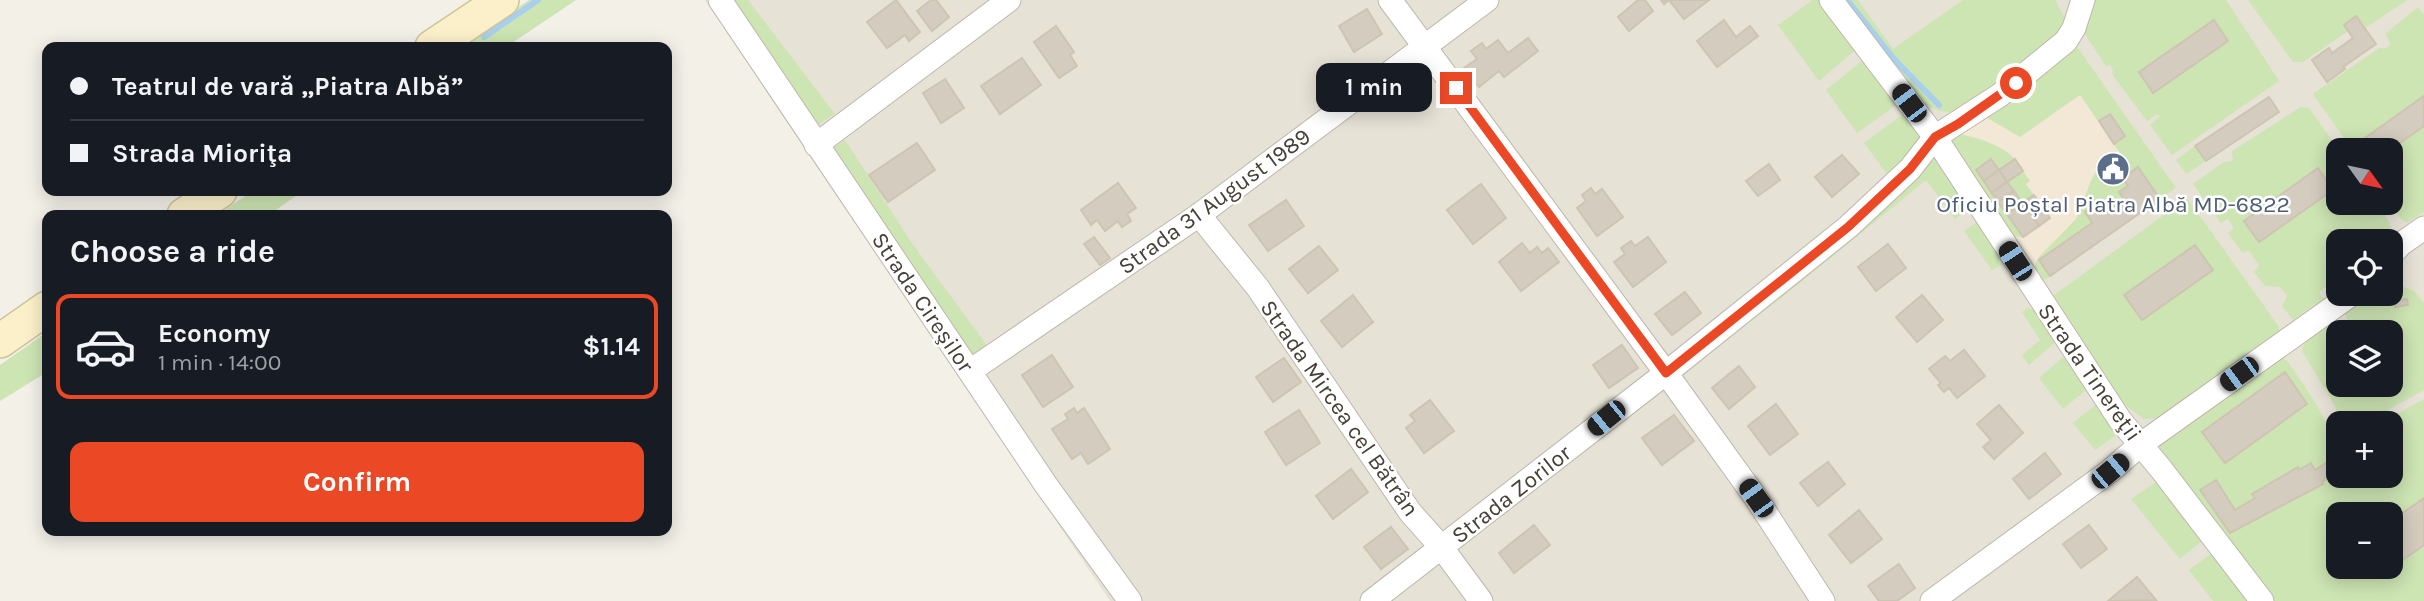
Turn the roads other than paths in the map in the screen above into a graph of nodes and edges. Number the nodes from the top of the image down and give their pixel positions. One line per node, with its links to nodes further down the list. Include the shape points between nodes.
1 (502, 0): 10 (main road)
2 (720, 0): 13 (street, Strada Cireşilor)
3 (1009, 0): 13 (street)
4 (1390, 0): 11 (street)
5 (1486, 0): 11 (street, Strada 31 August 1989)
6 (1831, 0): 12 (street, Strada Tinereţii)
7 (2062, 0): 9 (street)
8 (2083, 0): 9 (street, Strada Zorilor)
9 (2074, 28): 12 (street, Strada Zorilor, via 2066,41 2000,95)
10 (439, 42)
11 (1426, 46): 16 (street, Strada 31 August 1989); 23 (street)
12 (1935, 137): 23 (street, Strada Zorilor, via 1910,169 1848,227); 24 (street, Strada Tinereţii)
13 (816, 145): 22 (street, Strada Cireşilor)
14 (212, 196): 15 (main road)
15 (192, 210)
16 (1199, 215): 22 (street, Strada 31 August 1989); 25 (street, Strada Mircea cel Bătrân, via 1258,288 1410,512)
17 (2424, 228): 18 (street)
18 (2403, 243)
19 (2335, 306): 24 (street)
20 (42, 312): 21 (main road)
21 (0, 341)
22 (970, 371): 26 (street, Strada Cireşilor)
23 (1666, 373): 25 (street, Strada Zorilor); 29 (street)
24 (2140, 445): 30 (street); 31 (street, Strada Tinereţii)
25 (1442, 548): 27 (street, Strada Zorilor); 28 (street, Strada Mircea cel Bătrân)
26 (1130, 601)
27 (1372, 601)
28 (1481, 601)
29 (1823, 601)
30 (1932, 601)
31 (2262, 601)

